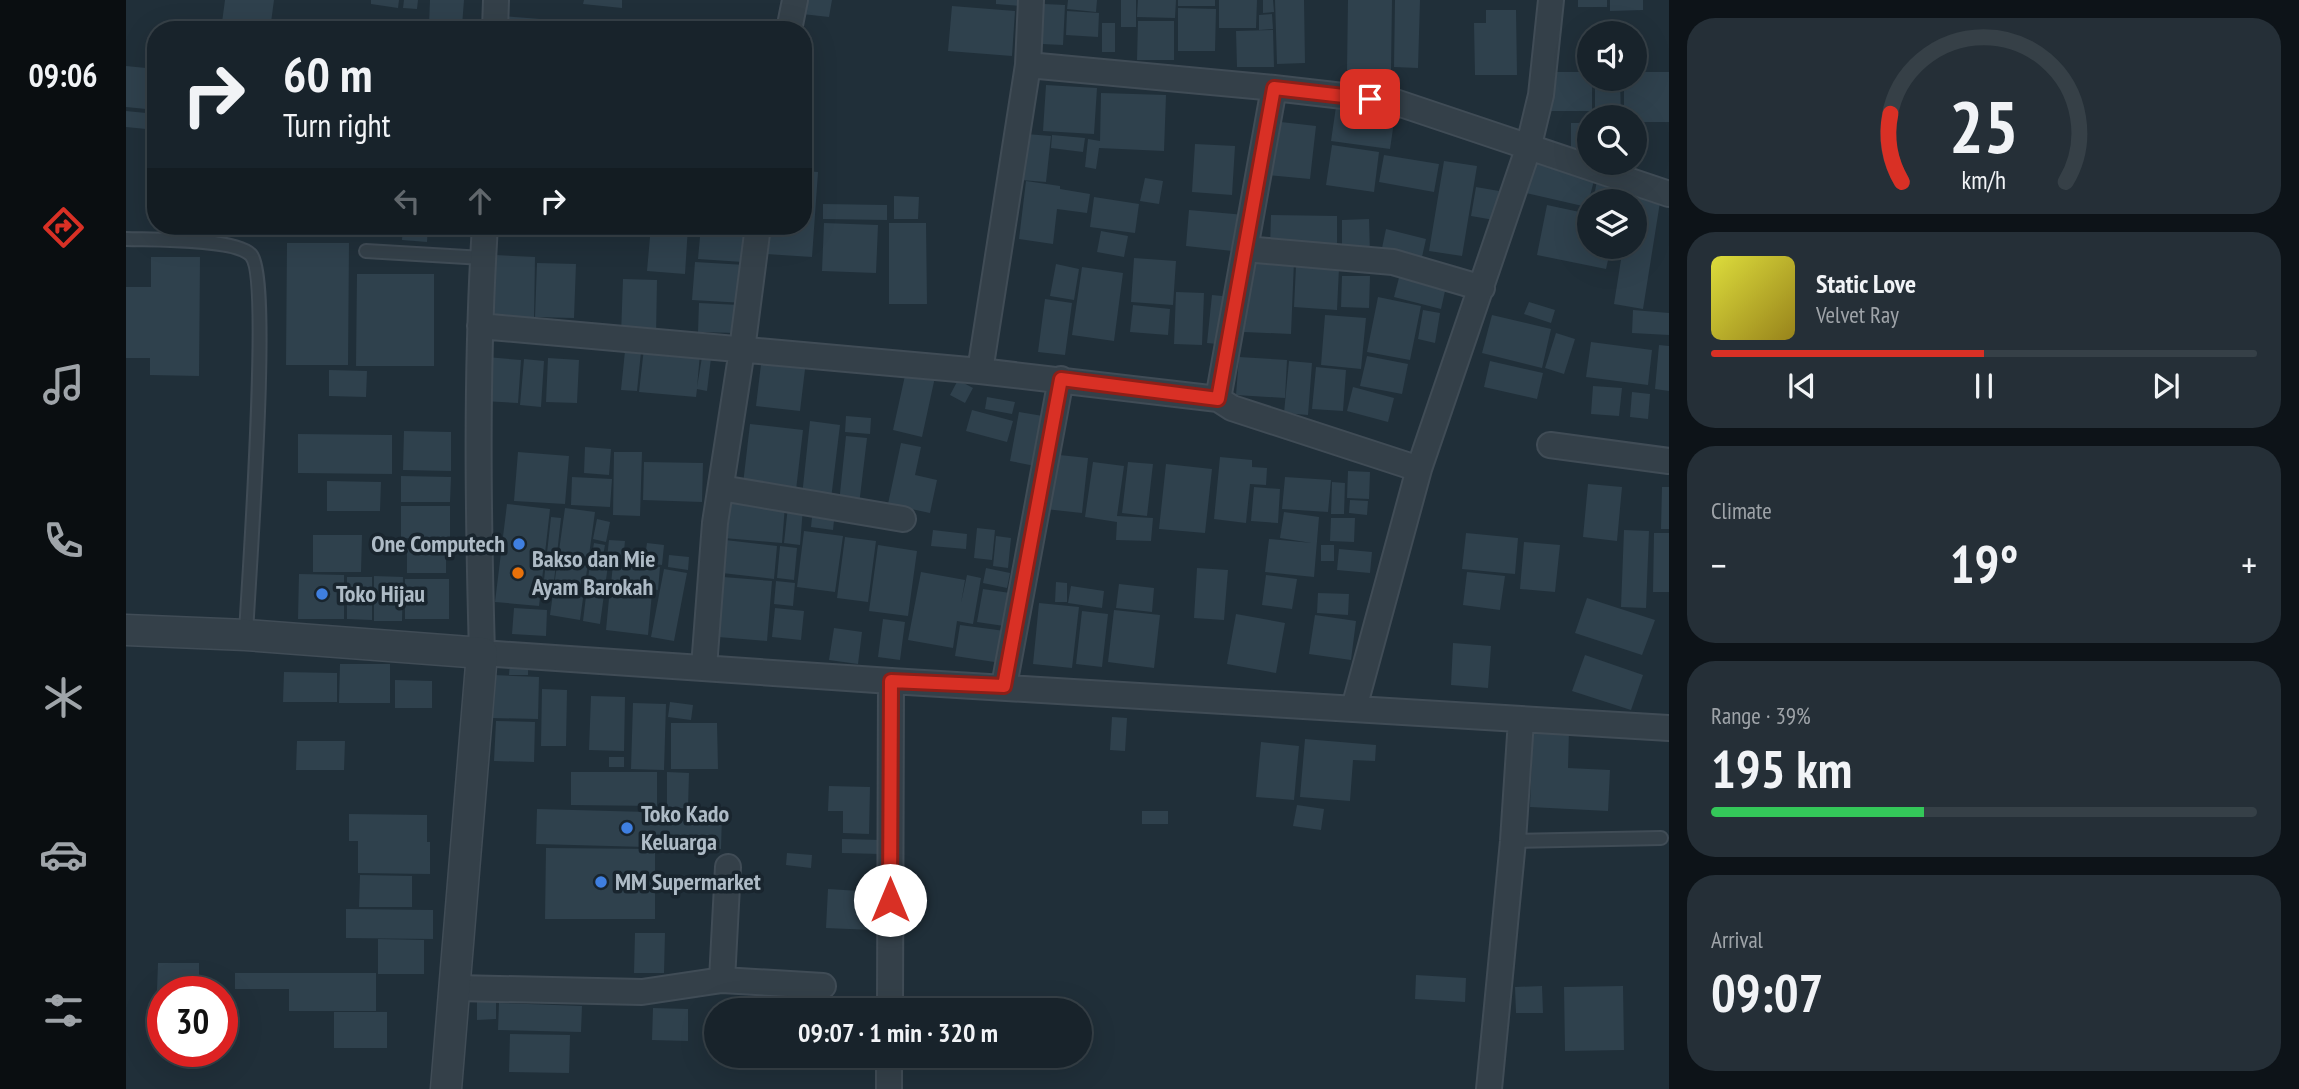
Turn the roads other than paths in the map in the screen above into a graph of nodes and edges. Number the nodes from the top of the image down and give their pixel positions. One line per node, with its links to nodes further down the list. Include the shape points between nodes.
1 (496, 0): 5 (street)
2 (795, 0): 6 (street)
3 (1031, 0): 7 (street)
4 (1551, 0): 9 (street, via 1541,95)
5 (495, 21)
6 (791, 21)
7 (1028, 65): 8 (street); 20 (street)
8 (1274, 88): 9 (street, via 1395,102); 14 (street)
9 (1528, 149): 10 (street); 17 (street)
10 (1669, 194)
11 (484, 235): 16 (street)
12 (757, 235): 19 (street)
13 (126, 239): 29 (lane, via 219,243 238,246 252,255 258,275 258,396)
14 (1245, 249): 17 (street, via 1393,262); 22 (street)
15 (366, 251): 16 (lane)
16 (483, 258): 18 (street)
17 (1482, 288): 25 (street)
18 (481, 326): 19 (street); 30 (street, via 478,494)
19 (742, 350): 20 (street); 26 (street)
20 (980, 370): 21 (street)
21 (1061, 379): 22 (street); 33 (street)
22 (1218, 399): 25 (street, via 1232,408)
23 (1550, 445): 24 (street)
24 (1669, 461)
25 (1419, 468): 34 (street)
26 (721, 488): 27 (street); 31 (street)
27 (903, 519)
28 (126, 630): 29 (street)
29 (246, 635): 30 (street)
30 (482, 653): 31 (street); 42 (street)
31 (704, 667): 32 (street)
32 (891, 681): 33 (street); 43 (street)
33 (1004, 686): 34 (street)
34 (1354, 708): 35 (street)
35 (1521, 720): 36 (street); 38 (street)
36 (1669, 727)
37 (1661, 838): 38 (lane)
38 (1513, 841): 47 (street)
39 (728, 867): 40 (street)
40 (722, 980): 41 (street); 42 (street, via 642,992)
41 (823, 986)
42 (456, 988): 45 (street)
43 (890, 998)
44 (890, 1068): 46 (street)
45 (446, 1089)
46 (889, 1089)
47 (1489, 1089)

